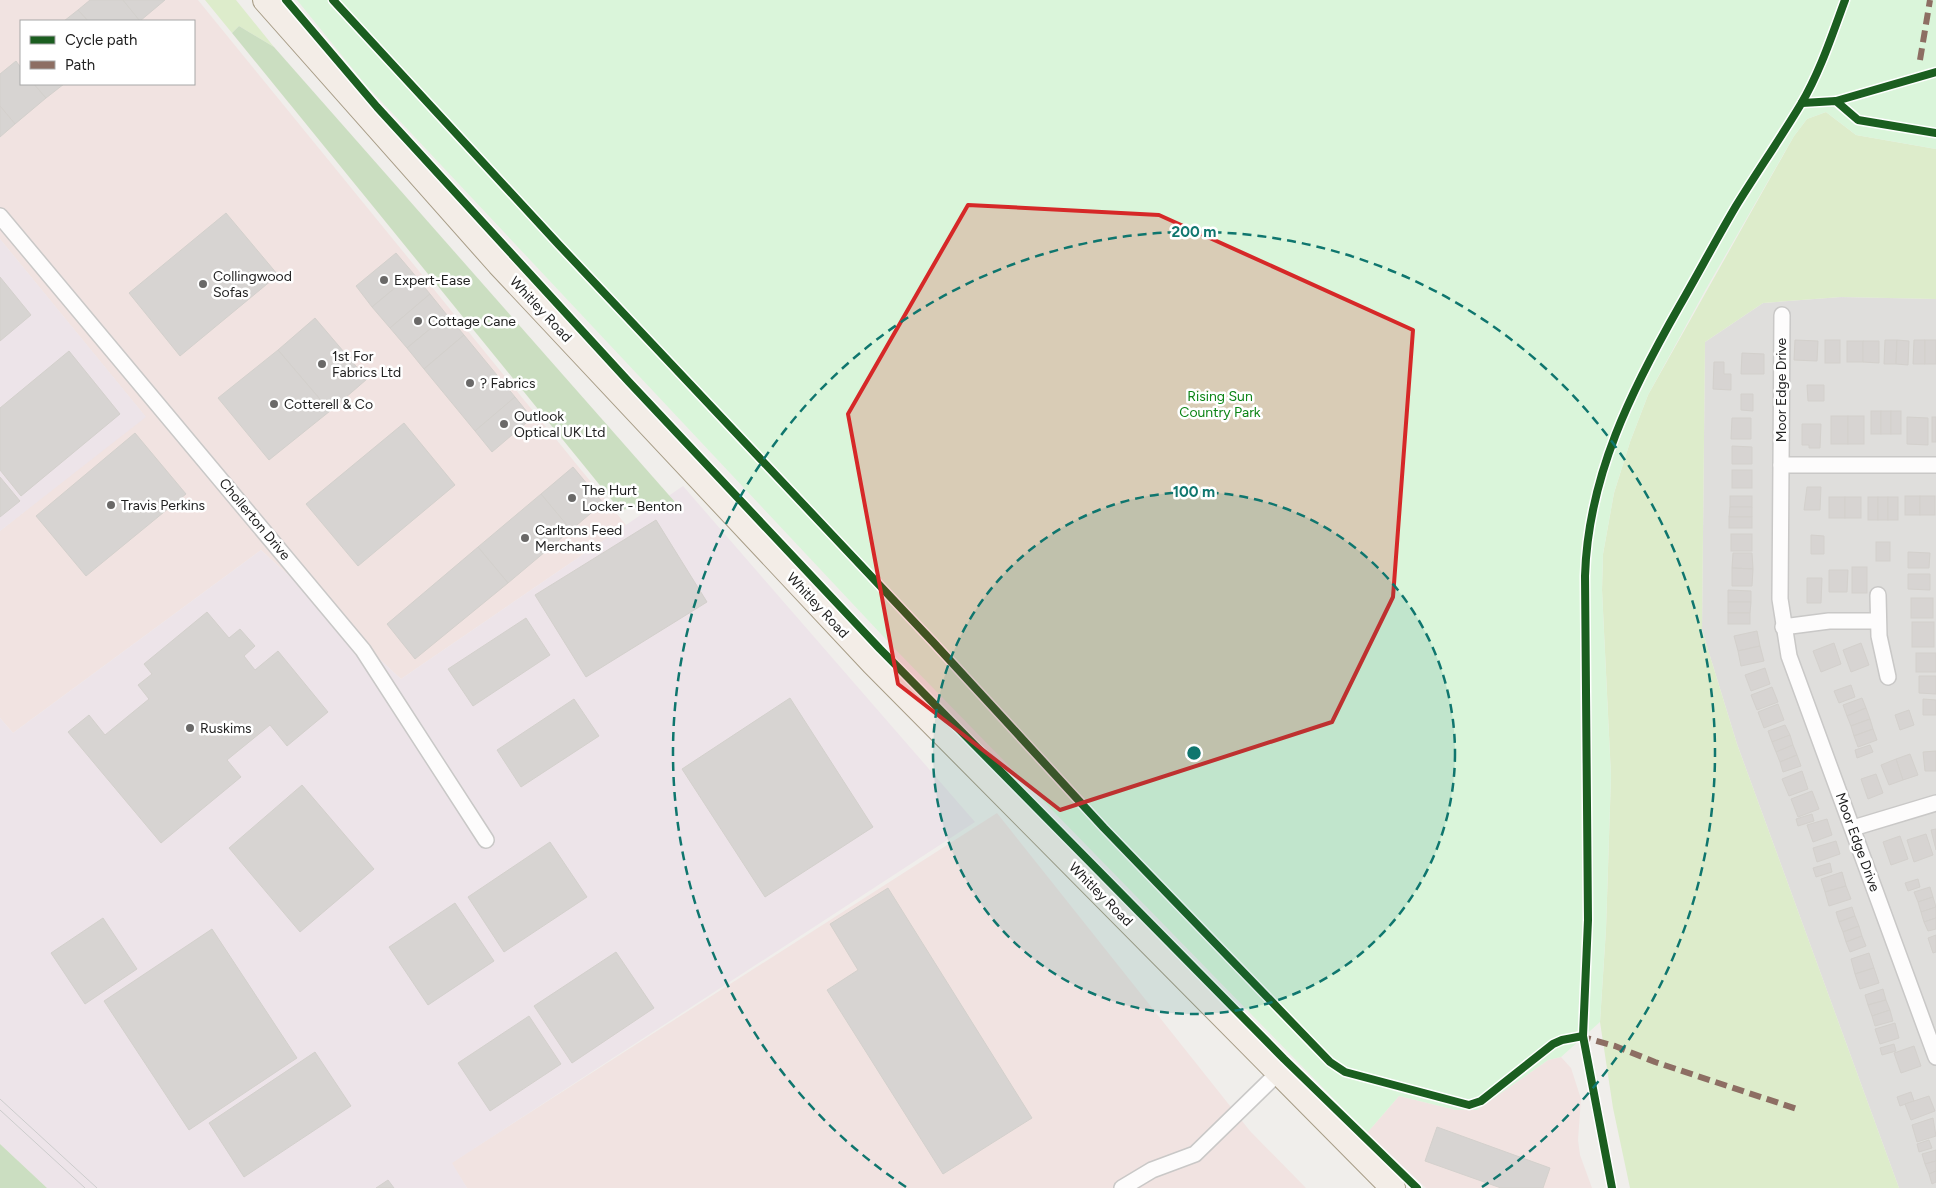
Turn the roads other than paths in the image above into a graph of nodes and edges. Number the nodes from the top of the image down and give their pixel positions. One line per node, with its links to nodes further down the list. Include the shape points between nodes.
1 (265, 0): 14 (main road, Whitley Road, via 499,264 873,663)
2 (0, 216): 12 (street, Chollerton Drive, via 363,650)
3 (1782, 316): 4 (street, Moor Edge Drive)
4 (1781, 464): 5 (street); 8 (street, Moor Edge Drive, via 1780,600)
5 (1936, 465)
6 (1878, 594): 7 (street)
7 (1878, 621): 8 (street, via 1829,621); 9 (street)
8 (1783, 627): 11 (street, Moor Edge Drive, via 1790,656)
9 (1888, 677)
10 (1936, 803): 11 (street)
11 (1853, 828): 13 (street, Moor Edge Drive)
12 (486, 840)
13 (1936, 1057)
14 (1278, 1073): 15 (street, via 1195,1154 1152,1170); 16 (main road, Whitley Road)
15 (1122, 1188)
16 (1393, 1188)

